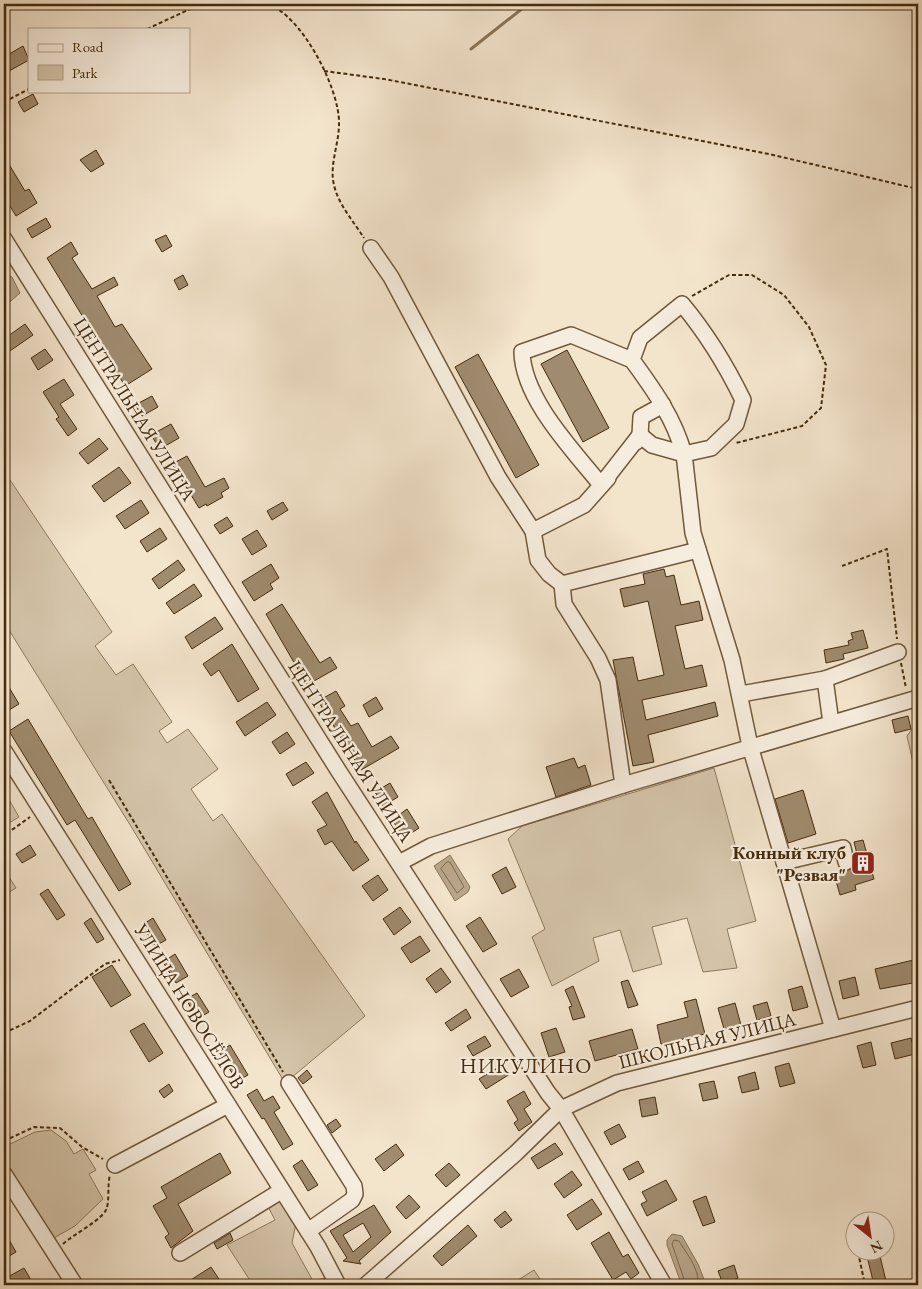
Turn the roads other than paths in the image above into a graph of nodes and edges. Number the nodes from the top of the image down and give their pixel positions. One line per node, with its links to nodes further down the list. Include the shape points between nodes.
1 (4, 239): 21 (street, ЦЕНТРАЛЬНАЯ УЛИЦА)
2 (371, 248): 8 (street, via 391,277 498,477)
3 (632, 360): 4 (street); 6 (street, via 640,338 682,304 727,366 743,400 736,424 712,448); 7 (street, via 570,335 522,352 522,369 548,418)
4 (663, 405): 5 (street, via 641,417); 6 (street, via 678,432)
5 (640, 435): 6 (street, via 652,445); 7 (street)
6 (684, 454): 9 (street)
7 (601, 485): 8 (street, via 584,505)
8 (533, 531): 10 (street, via 538,560)
9 (698, 550): 10 (street); 13 (street)
10 (562, 584): 18 (street, via 564,604 608,680)
11 (898, 652): 12 (street)
12 (826, 679): 13 (street); 15 (street)
13 (741, 694): 16 (street)
14 (914, 699): 15 (street)
15 (831, 723): 16 (street)
16 (750, 746): 18 (street); 19 (street)
17 (4, 751): 25 (street, УЛИЦА НОВОСЁЛОВ)
18 (623, 785): 21 (street, via 431,846)
19 (784, 862): 20 (street, via 842,848); 23 (street)
20 (846, 862)
21 (399, 863): 26 (street, ЦЕНТРАЛЬНАЯ УЛИЦА)
22 (918, 1008): 23 (street, ШКОЛЬНАЯ УЛИЦА)
23 (833, 1029): 26 (street, ШКОЛЬНАЯ УЛИЦА, via 616,1083)
24 (289, 1083): 30 (street, via 354,1186 352,1200)
25 (228, 1104): 27 (street); 29 (street, УЛИЦА НОВОСЁЛОВ)
26 (561, 1109): 34 (street, ШКОЛЬНАЯ УЛИЦА, via 516,1153); 35 (street, ЦЕНТРАЛЬНАЯ УЛИЦА)
27 (115, 1166)
28 (4, 1174): 32 (street)
29 (281, 1191): 30 (street, УЛИЦА НОВОСЁЛОВ); 31 (street)
30 (308, 1231): 33 (street, УЛИЦА НОВОСЁЛОВ)
31 (180, 1253)
32 (75, 1285)
33 (338, 1285)
34 (366, 1285)
35 (664, 1285)

